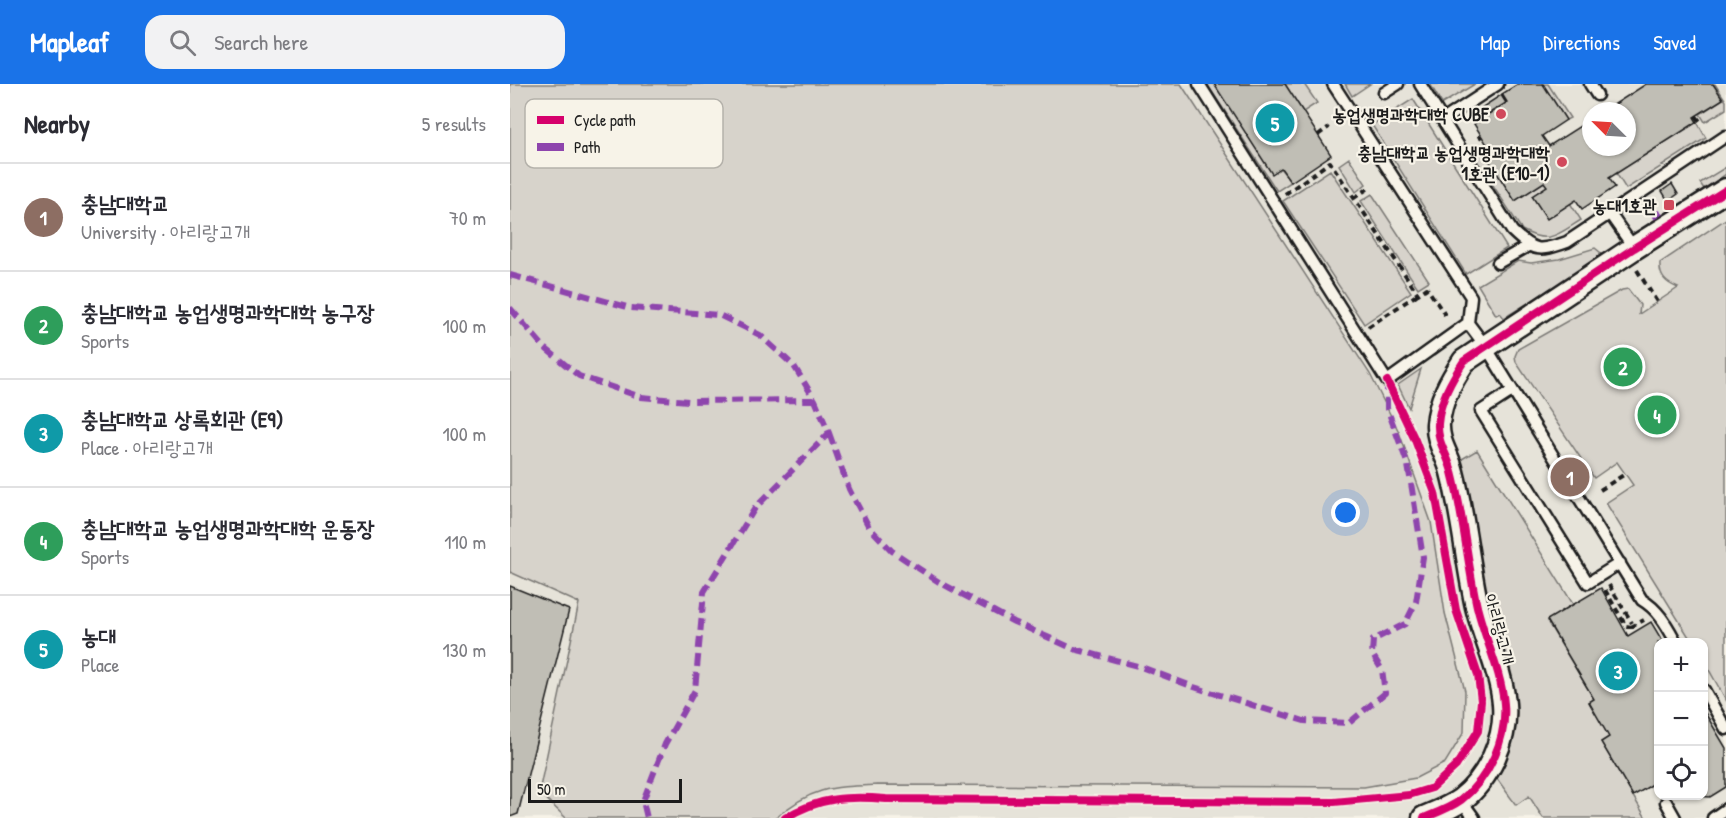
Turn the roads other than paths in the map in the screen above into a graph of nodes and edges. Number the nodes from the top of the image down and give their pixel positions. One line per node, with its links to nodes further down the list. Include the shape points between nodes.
1 (1199, 84): 16 (lane, via 1387,381)
2 (1333, 84): 16 (lane, via 1471,297)
3 (1398, 84): 7 (lane)
4 (1420, 84): 9 (lane)
5 (1498, 84): 9 (lane)
6 (1590, 84): 8 (lane)
7 (1384, 93)
8 (1597, 95)
9 (1443, 120): 13 (lane, via 1512,231)
10 (1726, 136): 12 (lane)
11 (1726, 190): 14 (street, 아리랑고개)
12 (1610, 214): 13 (lane, via 1567,242 1546,249); 14 (lane)
13 (1528, 246): 15 (lane)
14 (1635, 259): 17 (street, 아리랑고개)
15 (1498, 263)
16 (1468, 323): 17 (lane)
17 (1485, 347): 18 (lane); 24 (street, 아리랑고개, via 1464,361 1448,385 1439,437 1452,470 1477,605 1504,704 1502,737)
18 (1512, 391): 19 (lane); 19 (lane, via 1481,411 1588,583)
19 (1620, 563): 20 (lane, via 1642,600 1659,613)
20 (1674, 638)
21 (1705, 692): 22 (lane)
22 (1726, 729)
23 (1666, 802): 27 (lane)
24 (1467, 809): 26 (street, 아리랑고개)
25 (1726, 809): 28 (lane)
26 (1424, 818)
27 (1675, 818)
28 (1713, 818)

